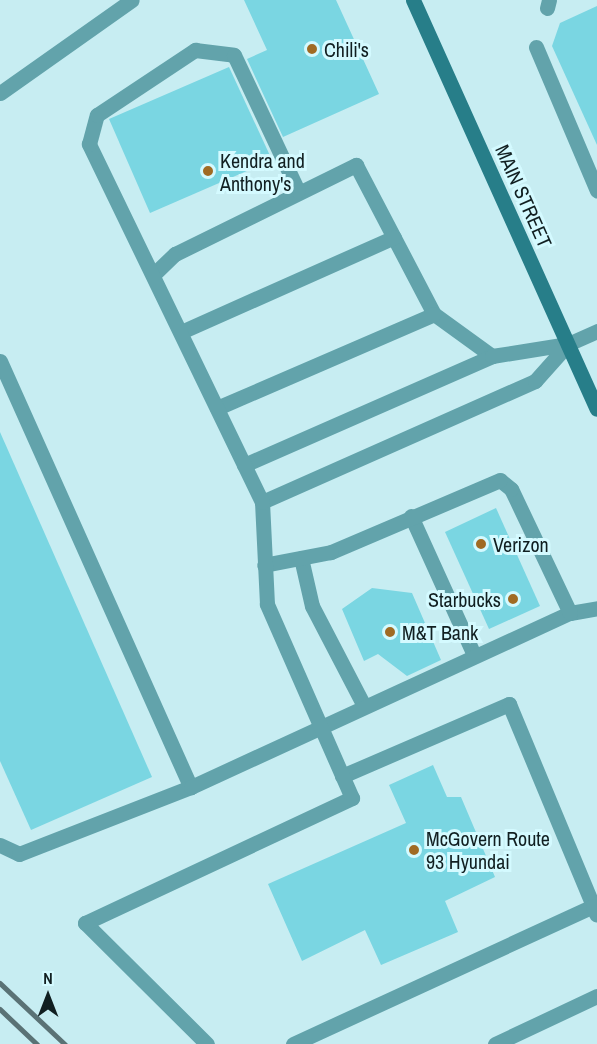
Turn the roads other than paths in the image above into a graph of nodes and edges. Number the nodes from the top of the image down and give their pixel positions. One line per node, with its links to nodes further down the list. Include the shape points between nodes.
1 (132, 0): 4 (street)
2 (413, 0): 12 (main road, MAIN STREET)
3 (536, 46): 6 (street)
4 (0, 93)
5 (298, 191): 7 (street, via 356,165); 8 (street, via 289,202 175,254); 8 (street, via 234,55 195,50 104,107 89,144)
6 (597, 191)
7 (394, 237): 9 (street); 11 (street)
8 (154, 274): 11 (street)
9 (435, 314): 13 (street); 15 (street)
10 (597, 331): 12 (street)
11 (181, 332): 15 (street)
12 (568, 344): 13 (street); 16 (main road, MAIN STREET); 18 (street, via 535,381)
13 (492, 356): 17 (street)
14 (0, 361): 28 (street)
15 (217, 408): 17 (street)
16 (597, 409)
17 (244, 465): 18 (street)
18 (262, 502): 21 (street)
19 (411, 516): 20 (street, via 331,552); 23 (street, via 490,481 504,482); 24 (street)
20 (301, 558): 21 (street); 25 (street, via 312,606)
21 (264, 565): 26 (street, via 267,604)
22 (597, 608): 23 (street)
23 (570, 613): 24 (street)
24 (474, 655): 25 (street)
25 (363, 704): 26 (street)
26 (319, 725): 27 (street); 28 (street)
27 (342, 776): 30 (street, via 509,704); 32 (street, via 351,798 85,923)
28 (191, 787): 29 (street, via 19,854)
29 (0, 845)
30 (595, 910): 33 (street)
31 (597, 996): 34 (street)
32 (207, 1044)
33 (293, 1044)
34 (495, 1044)

